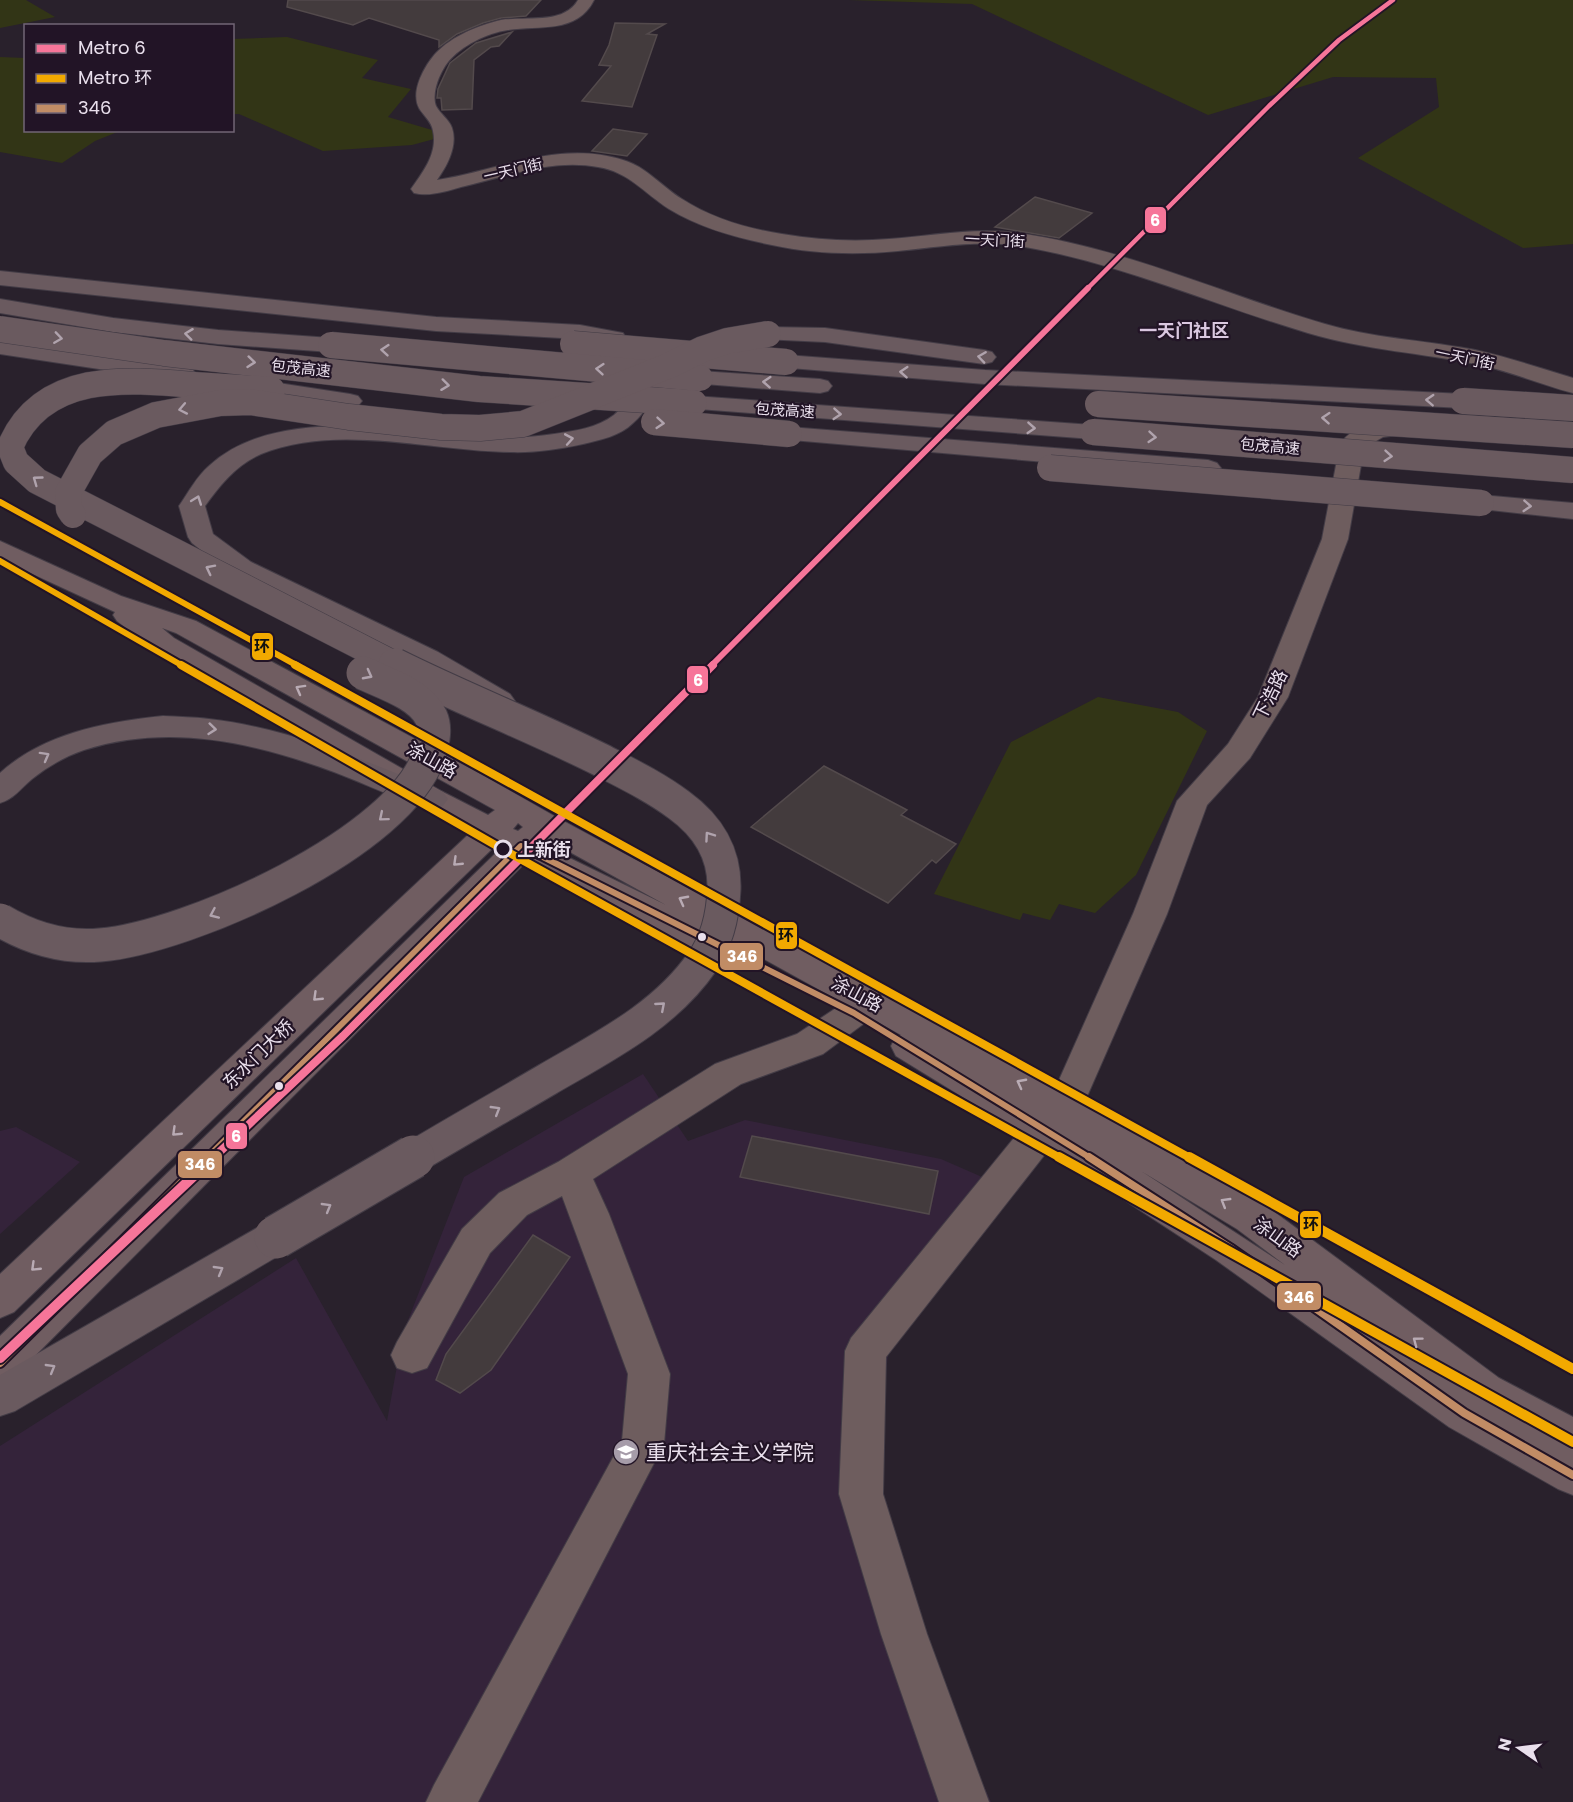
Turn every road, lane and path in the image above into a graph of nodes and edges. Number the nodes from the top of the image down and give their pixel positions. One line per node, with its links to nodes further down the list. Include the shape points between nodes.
1 (586, 0): 8 (street, 一天门街, via 579,12 569,18 489,29 444,56 429,80 426,104 442,128 441,151 435,170 421,189 537,163 578,159 604,162 629,170 675,204 776,240 829,246 885,246 974,237 1019,240 1148,271 1339,335 1472,356)
2 (0, 278): 19 (highway, one-way to 2, bridge, via 428,657 241,568 201,537 192,506 216,471 243,452 315,433 511,445 575,438 606,429 623,420 638,403 648,381 636,347 624,340 580,332 435,324)
3 (0, 288): 7 (highway, one-way to 3, bridge, via 191,313)
4 (0, 306): 7 (highway, 包茂高速, one-way to 4, bridge, via 700,378 218,338)
5 (0, 329): 14 (highway, 包茂高速, one-way to 14, bridge, via 164,353 478,389)
6 (0, 347): 9 (highway, bridge)
7 (1089, 386): 11 (highway, one-way to 7, bridge); 12 (highway, 包茂高速, one-way to 7, bridge); 23 (highway, one-way to 23, bridge, via 825,335 768,334 703,349 523,424 441,427 250,402 156,414 114,434 90,454 68,493 69,509 78,522 107,541 409,697 428,711 435,728 428,763 383,819 327,856 212,915 157,936 98,945 46,940)
8 (1573, 386)
9 (272, 390): 13 (highway, one-way to 13, bridge, via 350,400 797,434 912,452); 19 (highway, one-way to 9, bridge, via 409,671 37,482 16,462 10,447 14,434 38,408 60,395 102,382 134,380)
10 (1573, 399): 25 (street, 下浩路, via 1507,420 1377,430 1352,444 1335,539 1273,697 1239,751 1193,801 1150,914)
11 (1573, 408)
12 (1573, 435)
13 (1050, 462): 15 (highway); 16 (highway, one-way to 16, bridge)
14 (1573, 470)
15 (1573, 490)
16 (1573, 511)
17 (0, 549): 18 (main road, 涂山路)
18 (111, 602): 21 (main road, 涂山路, via 164,644); 22 (main road, 涂山路, one-way to 18, via 186,627)
19 (565, 741): 30 (highway, one-way to 19, bridge, via 613,1041 679,990 702,964 718,935 724,909 724,882 713,839 675,802)
20 (0, 792): 21 (highway, one-way to 21, via 45,754 97,734 154,726 233,731 287,744)
21 (432, 799): 22 (main road, 涂山路)
22 (518, 827): 24 (main road, 涂山路); 25 (main road, 涂山路, one-way to 22); 27 (main road, 东水门大桥, one-way to 27); 29 (main road, 东水门大桥)
23 (0, 920)
24 (854, 1013): 25 (main road, 涂山路); 26 (street, via 810,1044 728,1074)
25 (1055, 1117): 31 (main road, 涂山路, one-way to 25, via 1484,1391 1251,1217); 32 (main road, 涂山路, via 1230,1248 1464,1413); 34 (street, via 866,1352 861,1494 904,1634)
26 (571, 1173): 28 (street, via 513,1204 476,1241); 33 (street, via 649,1374 643,1444)
27 (0, 1300)
28 (412, 1354)
29 (0, 1363)
30 (0, 1397)
31 (1573, 1439)
32 (1573, 1475)
33 (451, 1802)
34 (964, 1802)

